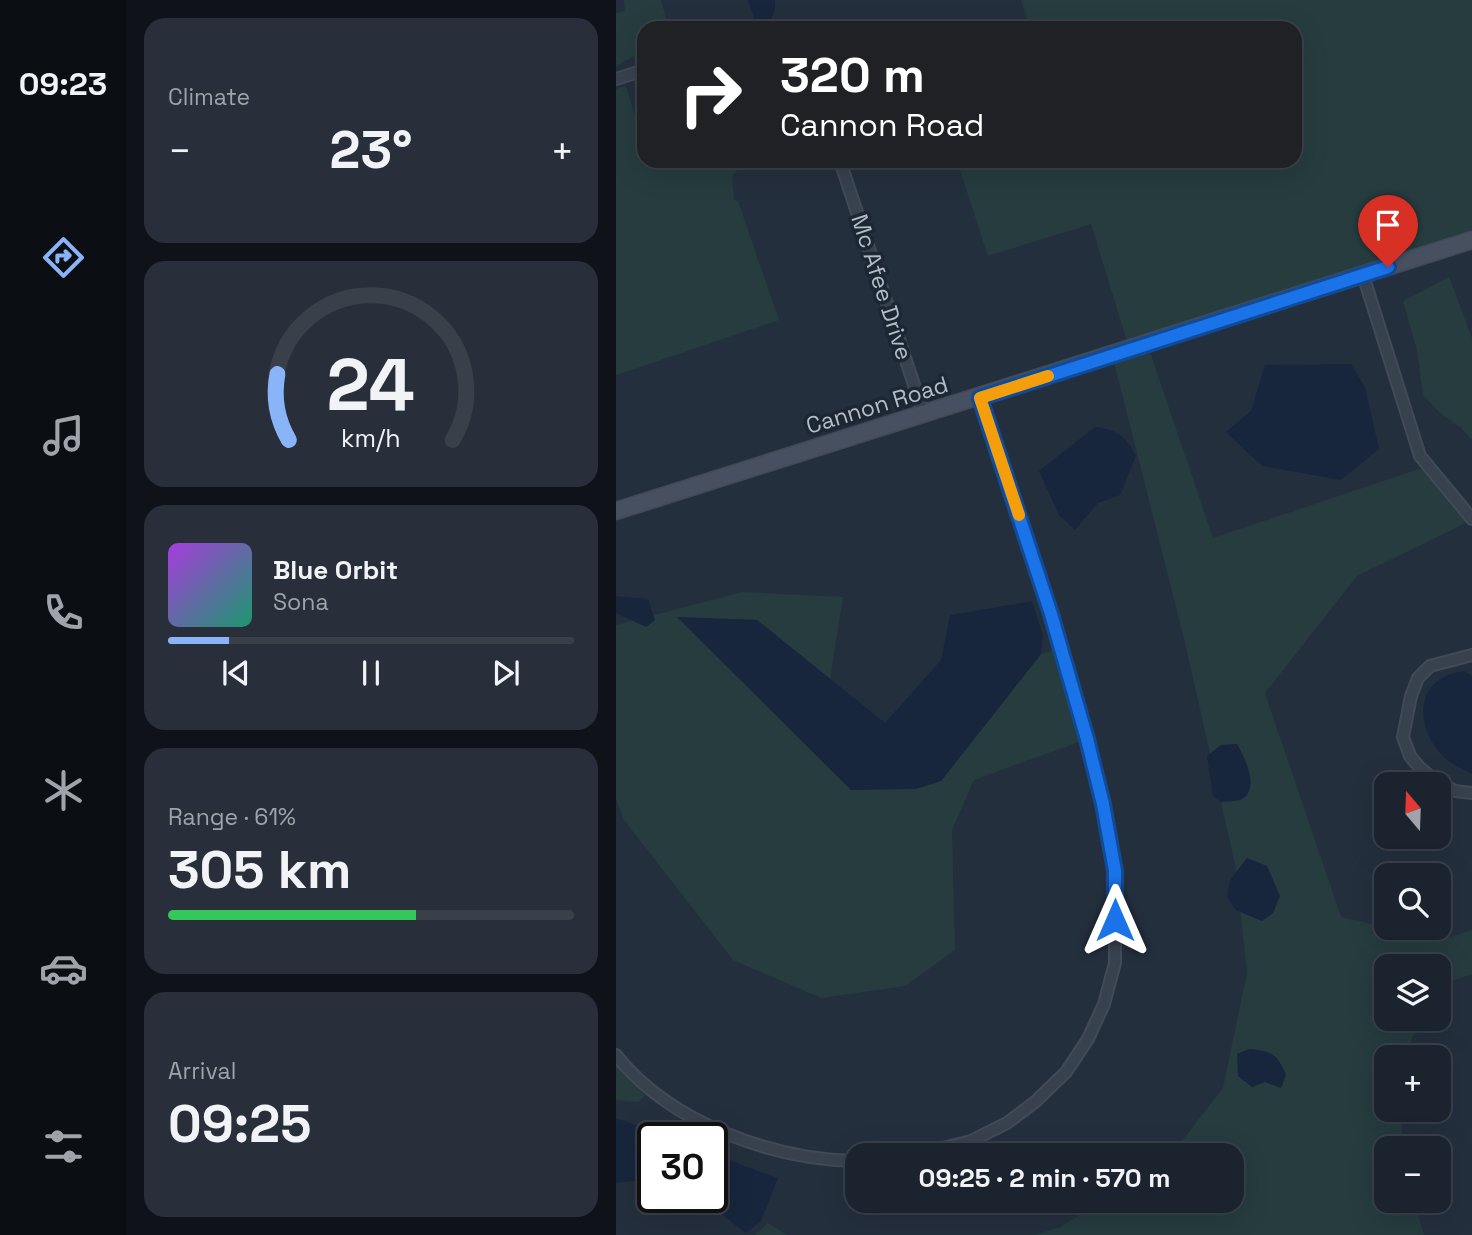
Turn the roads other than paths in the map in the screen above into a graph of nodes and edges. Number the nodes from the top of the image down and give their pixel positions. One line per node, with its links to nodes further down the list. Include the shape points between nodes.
1 (637, 72): 2 (street)
2 (616, 79)
3 (842, 168): 7 (street, Mc Afee Drive)
4 (1472, 240): 5 (main road, Cannon Road)
5 (1363, 275): 6 (main road, Cannon Road); 9 (street, via 1420,456)
6 (980, 398): 7 (main road, Cannon Road); 13 (street, via 1051,614 1094,766 1115,871 1115,963 1104,1004 1066,1072 1007,1123)
7 (923, 412): 8 (main road, Cannon Road)
8 (616, 511)
9 (1472, 519)
10 (1472, 655): 11 (street, via 1430,666 1418,678 1403,737 1409,757 1436,781)
11 (1472, 793)
12 (616, 1055): 14 (street, via 682,1111 723,1132 775,1151)
13 (960, 1143)
14 (845, 1161)

